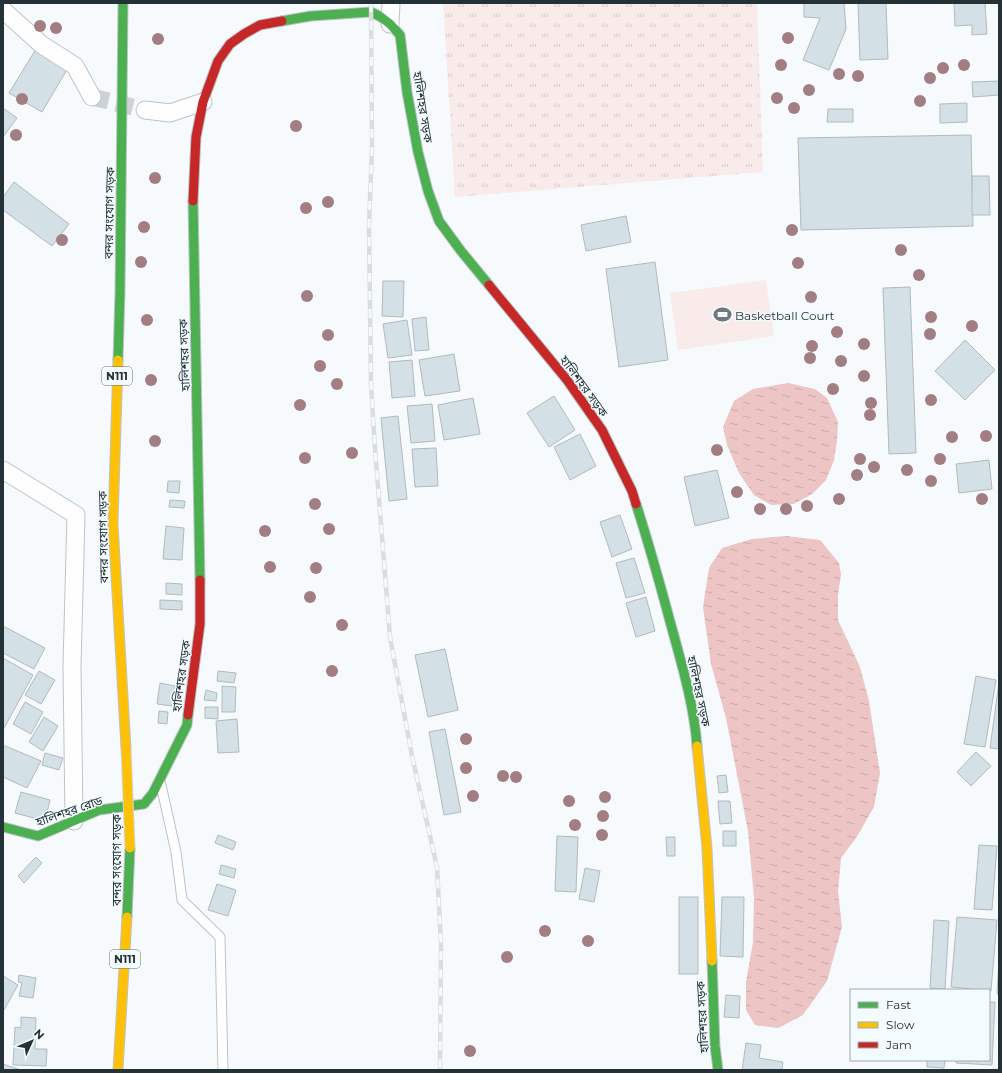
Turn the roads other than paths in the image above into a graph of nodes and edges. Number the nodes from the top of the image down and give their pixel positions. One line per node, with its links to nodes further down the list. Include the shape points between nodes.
1 (123, 3): 13 (main road, বন্দর সংযোগ সড়ক / N111, bridge, via 120,292 113,524 130,848)
2 (390, 3): 4 (street)
3 (3, 10): 5 (street, via 42,45 75,66)
4 (390, 24): 6 (main road, হালিশহর সড়ক, via 371,12 311,16 260,25 230,44 218,61); 15 (main road, হালিশহর সড়ক, via 400,35 418,152 439,221 567,380 602,430 632,491 648,541 695,720 707,848)
5 (92, 97)
6 (203, 102): 7 (street, via 170,113); 9 (main road, হালিশহর সড়ক, via 196,137 193,199 200,624 187,725)
7 (145, 110)
8 (3, 470): 11 (street, via 76,516 72,666)
9 (160, 779): 10 (main road, হালিশহর সড়ক); 14 (lane, via 176,852 182,900 220,937)
10 (144, 804): 11 (main road, হালিশহর রোড, via 99,810)
11 (74, 821): 12 (main road, হালিশহর রোড, via 38,836)
12 (3, 827)
13 (118, 1070)
14 (223, 1070)
15 (718, 1070)

